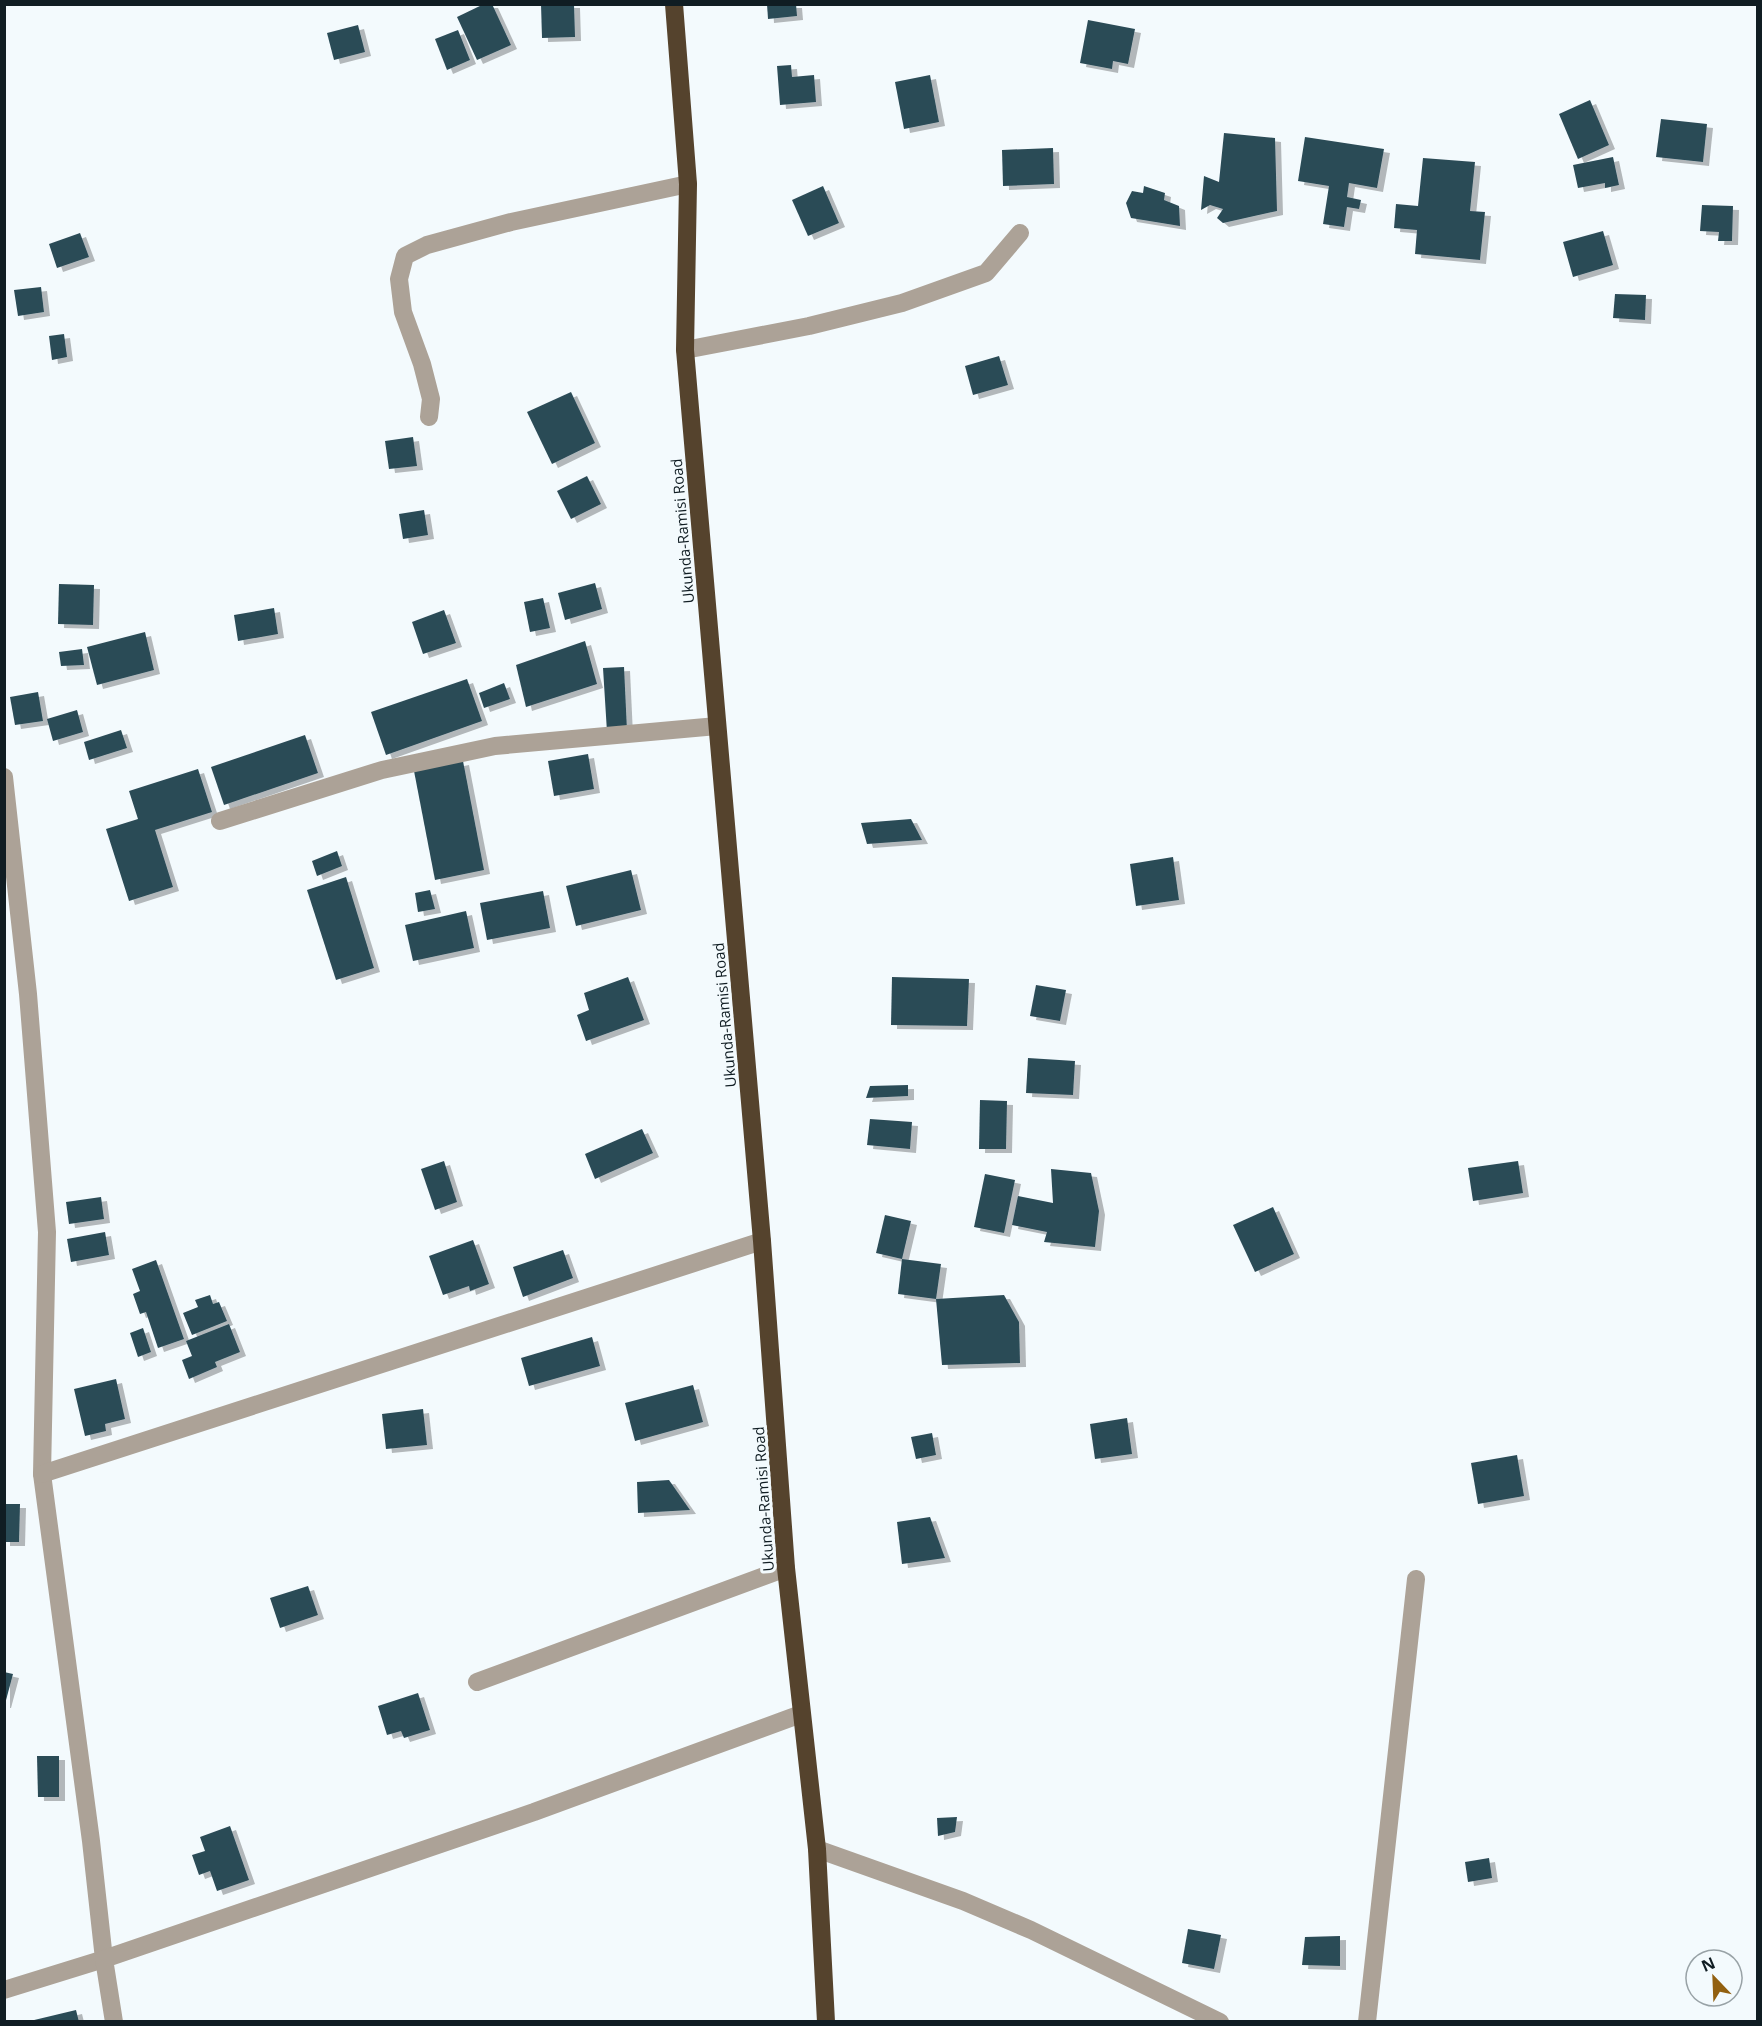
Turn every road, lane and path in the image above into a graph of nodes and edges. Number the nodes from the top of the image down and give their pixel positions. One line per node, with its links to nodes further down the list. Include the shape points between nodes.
1 (674, 4): 2 (highway, Ukunda-Ramisi Road)
2 (688, 184): 4 (highway, Ukunda-Ramisi Road); 5 (street, via 510,222 427,245 405,256 399,279 403,312 431,399)
3 (1020, 233): 4 (street, via 986,273 902,303)
4 (685, 350): 6 (highway, Ukunda-Ramisi Road)
5 (429, 417)
6 (717, 726): 8 (street, via 495,746 382,770); 9 (highway, Ukunda-Ramisi Road)
7 (4, 777): 10 (street, via 28,994 47,1232)
8 (220, 821)
9 (762, 1241): 10 (street); 11 (highway, Ukunda-Ramisi Road)
10 (42, 1474): 16 (street)
11 (786, 1568): 13 (street); 14 (highway, Ukunda-Ramisi Road)
12 (1416, 1579): 21 (street)
13 (477, 1682)
14 (801, 1714): 15 (highway, Ukunda-Ramisi Road); 16 (street, via 534,1812)
15 (817, 1849): 19 (highway, Ukunda-Ramisi Road); 20 (street, via 1012,1922)
16 (104, 1959): 17 (street); 18 (street)
17 (4, 1990)
18 (114, 2022)
19 (826, 2022)
20 (1220, 2022)
21 (1367, 2022)

